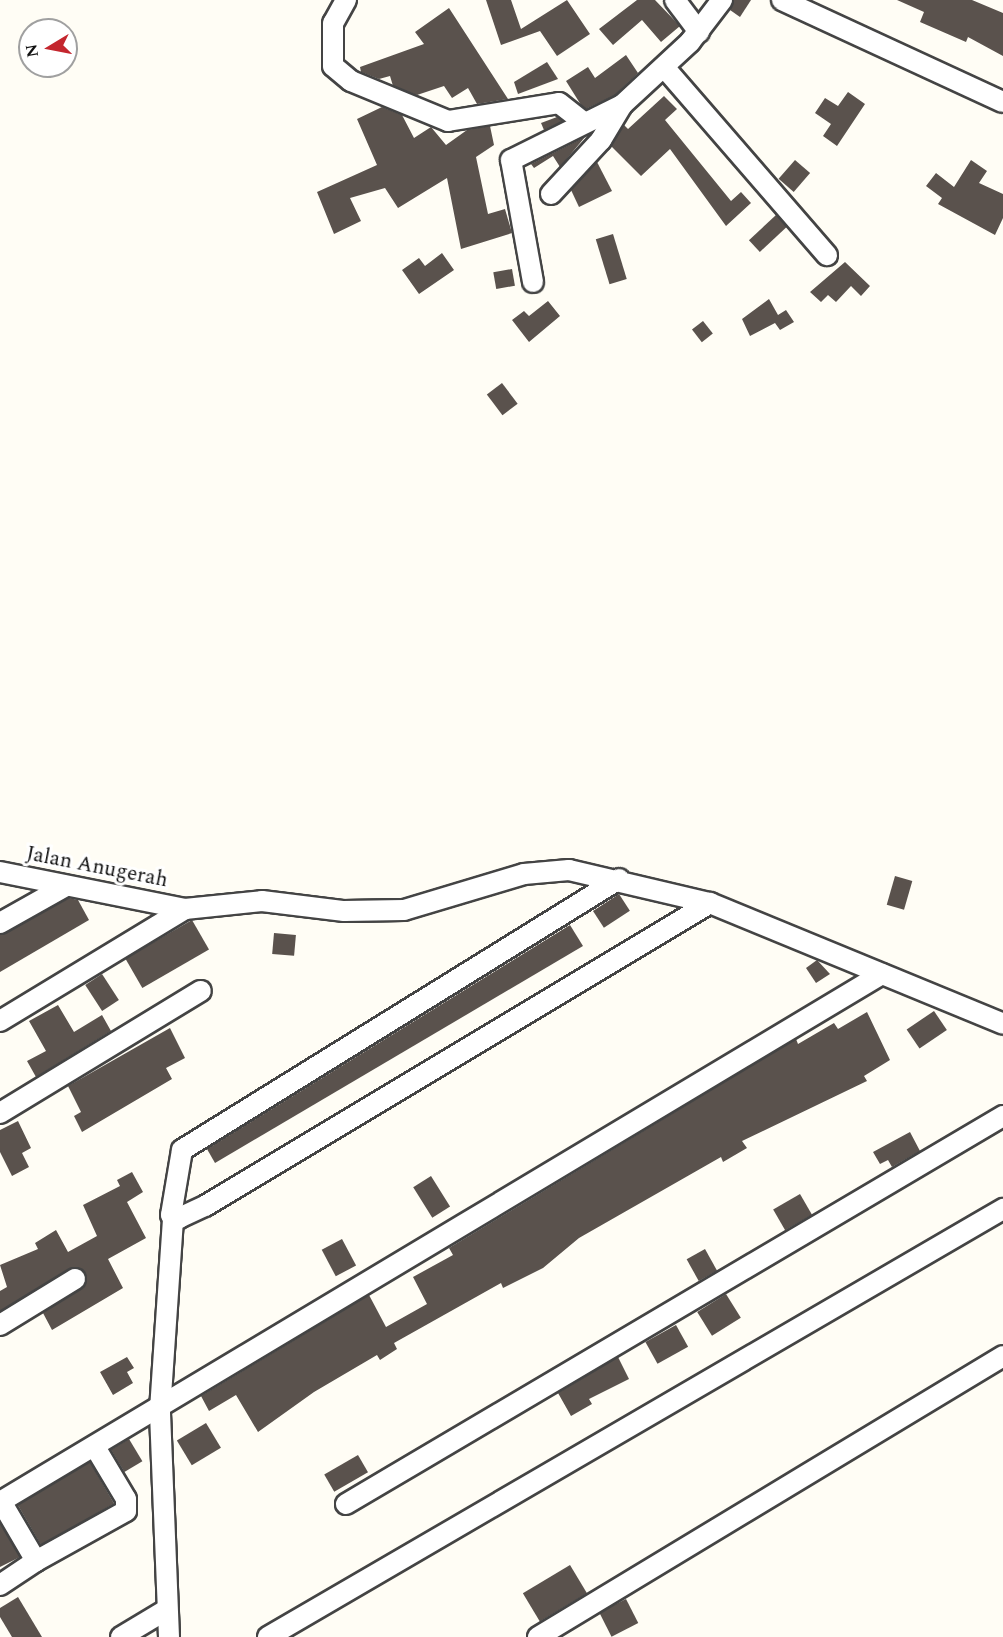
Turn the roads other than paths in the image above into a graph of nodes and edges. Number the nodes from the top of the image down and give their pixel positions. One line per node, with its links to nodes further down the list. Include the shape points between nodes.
1 (346, 0): 9 (street, via 333,23 333,66 351,81 448,121 559,103)
2 (675, 0): 5 (street)
3 (722, 0): 5 (street)
4 (782, 0): 7 (street)
5 (699, 32): 6 (street)
6 (664, 67): 8 (street); 11 (street)
7 (1003, 102)
8 (622, 105): 9 (street); 10 (street, via 602,140)
9 (582, 122): 12 (street, via 511,160)
10 (551, 194)
11 (827, 255)
12 (533, 282)
13 (0, 872): 15 (street, Jalan Anugerah)
14 (619, 879): 16 (street); 17 (street, via 543,871 424,905 377,912 262,901); 26 (street, via 182,1150 169,1208)
15 (66, 886): 17 (street, Jalan Anugerah); 18 (street)
16 (710, 903): 19 (street); 26 (street, via 205,1206)
17 (185, 909): 21 (street)
18 (0, 923)
19 (882, 974): 22 (street); 30 (street)
20 (201, 991): 23 (street)
21 (0, 1021)
22 (1003, 1024)
23 (0, 1113)
24 (1003, 1116): 33 (street)
25 (1003, 1209): 39 (street)
26 (173, 1217): 30 (street)
27 (75, 1279): 28 (street)
28 (0, 1325)
29 (1003, 1356): 40 (street)
30 (160, 1410): 31 (street); 36 (street)
31 (95, 1447): 32 (street); 34 (street, via 126,1499 126,1511)
32 (0, 1502): 34 (street)
33 (346, 1504)
34 (36, 1561): 35 (street)
35 (0, 1586)
36 (166, 1610): 37 (street); 38 (street)
37 (121, 1637)
38 (169, 1637)
39 (268, 1637)
40 (538, 1637)

